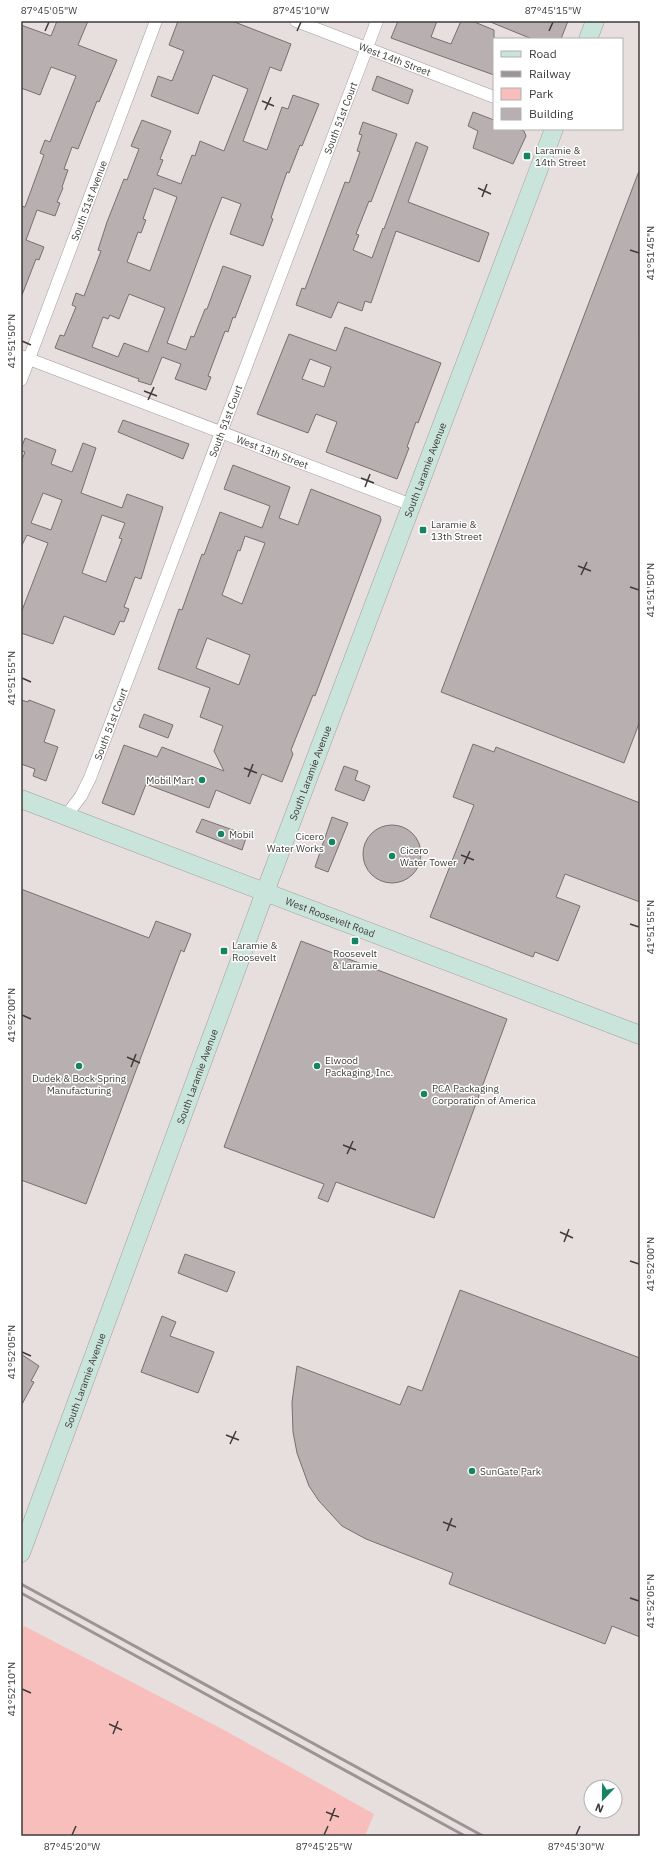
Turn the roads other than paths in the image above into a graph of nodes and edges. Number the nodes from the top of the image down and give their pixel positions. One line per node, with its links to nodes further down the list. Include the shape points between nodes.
1 (156, 21): 9 (street, South 51st Avenue)
2 (296, 21): 6 (street, West 14th Street)
3 (377, 21): 6 (street, South 51st Court)
4 (595, 21): 5 (main road)
5 (588, 38)
6 (367, 48): 7 (street, West 14th Street); 11 (street, South 51st Court)
7 (493, 97)
8 (554, 130): 12 (main road, South Laramie Avenue)
9 (25, 357): 10 (street, South 51st Avenue); 11 (street, West 13th Street)
10 (21, 380)
11 (221, 432): 12 (street, West 13th Street); 14 (street, South 51st Court, via 90,778 82,796)
12 (412, 505): 15 (main road, South Laramie Avenue)
13 (21, 799): 14 (main road, West Roosevelt Road)
14 (66, 816): 15 (main road, West Roosevelt Road)
15 (265, 892): 16 (main road, West Roosevelt Road); 17 (main road, South Laramie Avenue)
16 (640, 1035)
17 (21, 1553)

